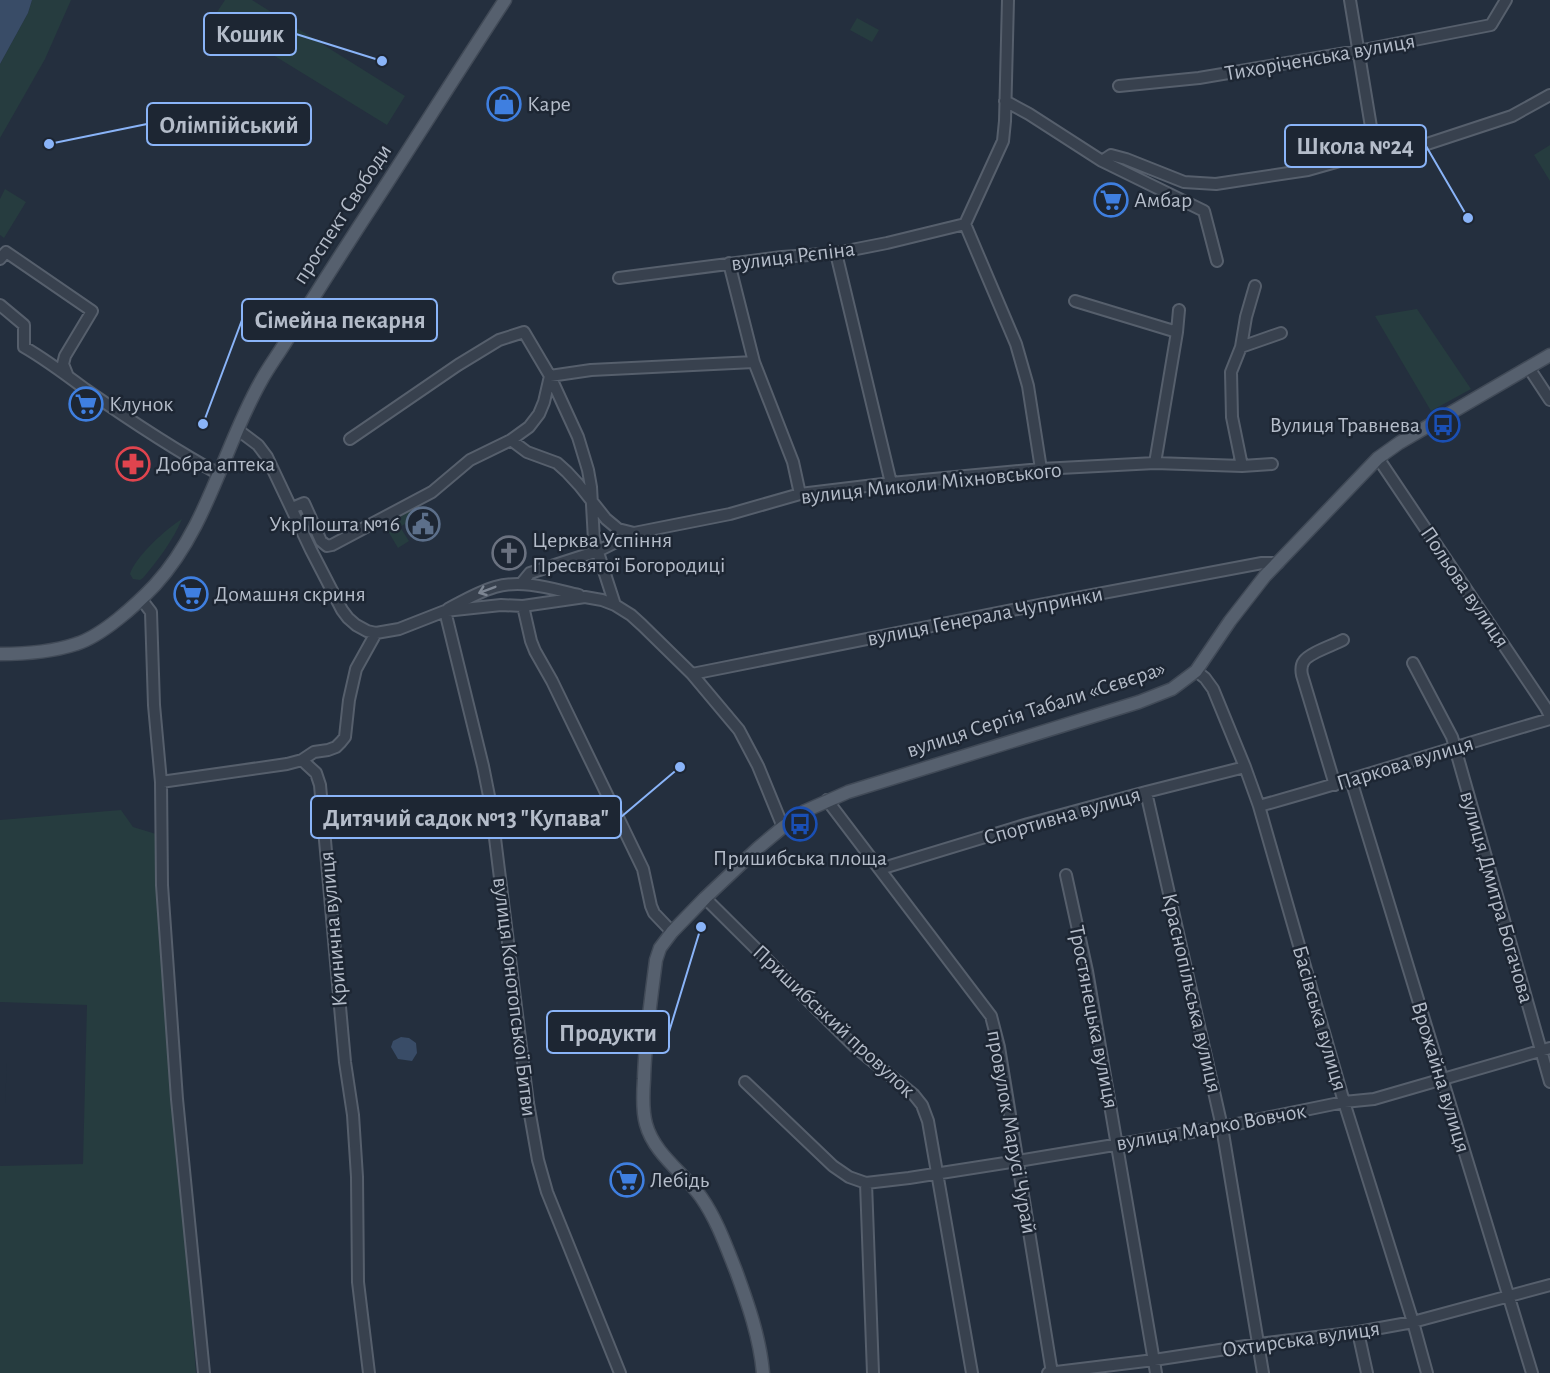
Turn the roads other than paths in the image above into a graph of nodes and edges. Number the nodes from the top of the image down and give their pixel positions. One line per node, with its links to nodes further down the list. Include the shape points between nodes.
1 (505, 0): 30 (main road, проспект Свободи, via 269,366)
2 (1008, 0): 8 (street)
3 (1350, 0): 5 (street)
4 (1506, 0): 5 (street, Тихоріченська вулиця, via 1491,25)
5 (1358, 51): 6 (street, Тихоріченська вулиця, via 1198,78); 9 (street)
6 (1119, 86)
7 (1550, 95): 9 (street, via 1512,116 1427,144)
8 (1005, 101): 10 (street); 11 (street, via 1003,141)
9 (1374, 151): 10 (street, via 1308,170 1216,184 1184,182 1111,155)
10 (1102, 161): 14 (street, via 1204,211)
11 (965, 224): 12 (street, вулиця Рєпіна); 37 (street, via 1016,344 1028,386)
12 (836, 253): 15 (street, вулиця Рєпіна); 39 (street)
13 (0, 259): 27 (street, via 6,252 92,311 65,356)
14 (1217, 261)
15 (729, 263): 16 (street, вулиця Рєпіна); 25 (street)
16 (619, 278)
17 (1256, 285): 23 (street)
18 (1075, 301): 21 (street)
19 (0, 305): 27 (street, via 24,325 24,346)
20 (1179, 310): 21 (street)
21 (1177, 332): 34 (street)
22 (1281, 333): 23 (street)
23 (1241, 347): 36 (street, via 1231,381 1232,417)
24 (1550, 355): 26 (main road, вулиця Сергія Табали «Сєвєра»)
25 (754, 362): 28 (street, via 591,370); 40 (street, via 793,462)
26 (1529, 368): 29 (street); 33 (main road, вулиця Сергія Табали «Сєвєра»)
27 (67, 374): 38 (street)
28 (550, 376): 31 (street, via 524,332 499,340); 32 (street, via 538,414 529,427); 41 (street, via 578,436)
29 (1550, 400)
30 (238, 430): 38 (main road, проспект Свободи); 42 (street, via 263,450)
31 (350, 439)
32 (511, 440): 41 (street, via 527,452 557,464); 42 (street, via 470,460 432,492 332,545 321,541 304,503)
33 (1378, 458): 45 (main road, вулиця Сергія Табали «Сєвєра»); 58 (street, Польова вулиця)
34 (1155, 463): 36 (street, вулиця Миколи Міхновського); 37 (street, вулиця Миколи Міхновського)
35 (1272, 464): 36 (street, вулиця Миколи Міхновського)
36 (1242, 466)
37 (1041, 469): 39 (street, вулиця Миколи Міхновського)
38 (219, 474): 48 (main road, проспект Свободи, via 182,550)
39 (891, 483): 40 (street, вулиця Миколи Міхновського)
40 (800, 494): 43 (street, вулиця Миколи Міхновського, via 730,514)
41 (592, 504): 43 (street, via 618,529); 44 (street, via 592,529)
42 (292, 508): 52 (street, via 342,610 356,625)
43 (634, 533): 44 (street, вулиця Миколи Міхновського)
44 (598, 551): 46 (street, вулиця Миколи Міхновського, via 530,573); 49 (street)
45 (1278, 563): 56 (main road, вулиця Сергія Табали «Сєвєра», via 1248,597); 57 (street, вулиця Генерала Чупринки)
46 (521, 584): 47 (street); 51 (street, one-way to 51, via 497,586)
47 (585, 597): 49 (street); 50 (street)
48 (141, 599): 54 (main road, проспект Свободи, via 107,628 75,645); 63 (street, via 151,612)
49 (615, 605): 57 (street, via 642,625)
50 (523, 606): 51 (street); 72 (street, via 536,651 643,869 651,906)
51 (445, 611): 52 (street); 91 (street, вулиця Конотопської Битви, via 491,806 538,1160 547,1192)
52 (375, 633): 60 (street, via 356,669 345,737 336,747 314,752)
53 (1343, 640): 64 (street, via 1308,657 1301,668)
54 (0, 654)
55 (1413, 663): 59 (street, вулиця Дмитра Богачова)
56 (1196, 671): 61 (street, Басівська вулиця, via 1213,689); 66 (main road, вулиця Сергія Табали «Сєвєра», via 1157,696)
57 (692, 674): 68 (street, via 739,730)
58 (1550, 717): 59 (street, Паркова вулиця)
59 (1454, 747): 62 (street, Паркова вулиця); 73 (street, вулиця Дмитра Богачова)
60 (302, 760): 63 (street); 90 (street, Кринична вулиця, via 316,773 320,785 353,1115 358,1282)
61 (1245, 767): 65 (street, Спортивна вулиця); 67 (street, Басівська вулиця)
62 (1351, 780): 64 (street, Паркова вулиця); 74 (street, Врожайна вулиця)
63 (161, 782): 89 (street, via 162,885 177,1100)
64 (1335, 785): 67 (street, Паркова вулиця)
65 (1146, 792): 69 (street, Спортивна вулиця); 78 (street, Краснопільська вулиця)
66 (827, 800): 68 (main road, вулиця Сергія Табали «Сєвєра»); 69 (street, провулок Марусі Чурай)
67 (1259, 806): 77 (street, Басівська вулиця)
68 (783, 827): 71 (main road, вулиця Сергія Табали «Сєвєра»)
69 (880, 868): 80 (street, провулок Марусі Чурай, via 991,1016)
70 (1066, 875): 79 (street, Тростянецька вулиця)
71 (705, 898): 72 (main road, вулиця Сергія Табали «Сєвєра»); 81 (street, Пришибський провулок, via 854,1046 914,1095 928,1121)
72 (672, 932): 92 (main road, вулиця Сергія Табали «Сєвєра», via 656,960 644,1064 646,1124 660,1150 700,1196 717,1224 751,1313)
73 (1546, 1049): 74 (street, вулиця Марко Вовчок); 76 (street, вулиця Дмитра Богачова)
74 (1442, 1080): 77 (street, вулиця Марко Вовчок, via 1374,1100); 84 (street, Врожайна вулиця)
75 (745, 1082): 82 (street, via 832,1166 849,1178)
76 (1550, 1082)
77 (1344, 1102): 78 (street, вулиця Марко Вовчок); 85 (street, Басівська вулиця)
78 (1222, 1127): 79 (street, вулиця Марко Вовчок); 87 (street, Краснопільська вулиця)
79 (1117, 1144): 80 (street, вулиця Марко Вовчок); 88 (street, Тростянецька вулиця)
80 (1018, 1161): 81 (street, вулиця Марко Вовчок); 95 (street, провулок Марусі Чурай)
81 (937, 1173): 82 (street, вулиця Марко Вовчок); 94 (street, Пришибський провулок)
82 (866, 1183): 93 (street)
83 (1550, 1285): 84 (street, Охтирська вулиця)
84 (1508, 1296): 85 (street, Охтирська вулиця); 100 (street, Врожайна вулиця)
85 (1413, 1322): 86 (street, Охтирська вулиця); 99 (street, Басівська вулиця)
86 (1358, 1332): 87 (street, Охтирська вулиця); 98 (street)
87 (1259, 1344): 88 (street, Охтирська вулиця); 97 (street, Краснопільська вулиця)
88 (1154, 1360): 95 (street, Охтирська вулиця); 96 (street, Тростянецька вулиця)
89 (204, 1373)
90 (369, 1373)
91 (620, 1373)
92 (763, 1373)
93 (873, 1373)
94 (972, 1373)
95 (1050, 1373)
96 (1156, 1373)
97 (1263, 1373)
98 (1366, 1373)
99 (1427, 1373)
100 (1532, 1373)

